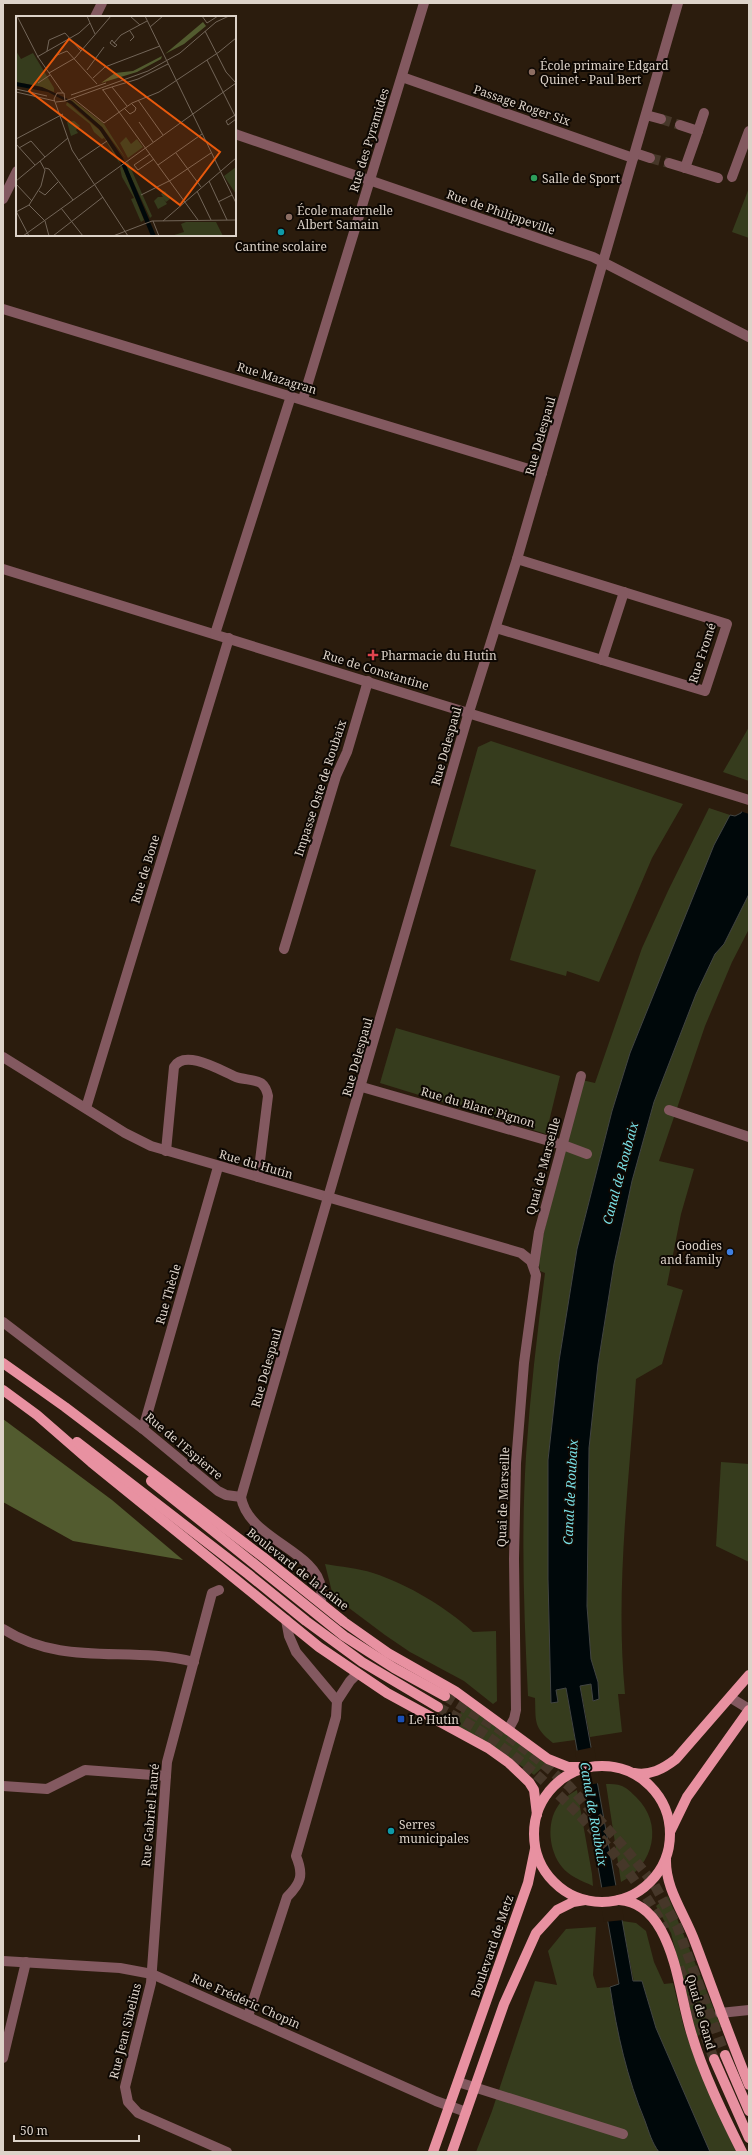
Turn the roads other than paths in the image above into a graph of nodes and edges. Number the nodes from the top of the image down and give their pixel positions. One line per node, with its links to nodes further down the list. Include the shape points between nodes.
1 (102, 3): 4 (street)
2 (424, 3): 5 (street, Rue des Pyramides)
3 (678, 3): 7 (street, Rue Delespaul)
4 (96, 16)
5 (402, 77): 13 (street, Passage Roger Six); 20 (street, Rue des Pyramides)
6 (704, 113): 10 (street)
7 (646, 115): 8 (street); 13 (street, Rue Delespaul)
8 (661, 120)
9 (680, 125): 10 (street)
10 (698, 131): 16 (street)
11 (749, 131): 18 (street)
12 (236, 134): 20 (street, Rue de Philippeville)
13 (634, 156): 14 (street, Passage Roger Six); 22 (street, Rue Delespaul)
14 (650, 158)
15 (669, 163): 16 (street)
16 (685, 168): 19 (street)
17 (16, 173): 21 (street)
18 (732, 177)
19 (718, 178)
20 (370, 180): 22 (street, Rue de Philippeville); 26 (street, Rue des Pyramides)
21 (3, 199)
22 (604, 262): 24 (street, Rue de Philippeville); 27 (street, Rue Delespaul)
23 (3, 309): 25 (street, Rue Mazagran)
24 (749, 337)
25 (291, 396): 26 (street, Rue Mazagran); 32 (street)
26 (303, 400): 27 (street, Rue Mazagran)
27 (542, 473): 28 (street, Rue Delespaul)
28 (517, 559): 30 (street, Rue Fromé); 31 (street, Rue Delespaul)
29 (3, 569): 32 (street, Rue de Constantine)
30 (624, 592): 34 (street); 34 (street, Rue Fromé, via 727,624 705,691)
31 (496, 628): 34 (street, Rue Fromé); 36 (street, Rue Delespaul)
32 (215, 634): 33 (street, Rue de Constantine)
33 (229, 638): 35 (street, Rue de Constantine); 42 (street, Rue de Bone)
34 (602, 660)
35 (368, 681): 36 (street, Rue de Constantine); 38 (street, Impasse Oste de Roubaix, via 347,752 336,776)
36 (469, 712): 37 (street, Rue de Constantine); 41 (street, Rue Delespaul)
37 (745, 799)
38 (284, 949)
39 (3, 1057): 42 (street, Rue du Hutin)
40 (581, 1076): 45 (street, Quai de Marseille)
41 (362, 1087): 45 (street, Rue du Blanc Pignon); 50 (street, Rue Delespaul)
42 (86, 1108): 46 (street, Rue du Hutin, via 140,1141)
43 (670, 1110): 44 (street)
44 (749, 1137)
45 (563, 1145): 47 (street, Rue du Blanc Pignon); 51 (street, Quai de Marseille, via 539,1232)
46 (166, 1151): 48 (street, Rue du Hutin); 49 (street, via 174,1067 183,1061 206,1062 236,1077 259,1082 266,1090 268,1096)
47 (587, 1154)
48 (218, 1166): 49 (street, Rue du Hutin); 57 (street, Rue Thècle)
49 (258, 1177): 50 (street, Rue du Hutin)
50 (329, 1199): 51 (street, Rue du Hutin, via 521,1253); 58 (street, Rue Delespaul)
51 (534, 1265): 71 (street, Quai de Marseille, via 535,1283 524,1363 516,1470 516,1710)
52 (3, 1322): 57 (street, Rue de l'Espierre)
53 (3, 1363): 55 (main road, Boulevard de la Laine)
54 (3, 1390): 56 (main road)
55 (65, 1407): 60 (main road, Boulevard de la Laine); 66 (main road, via 105,1444 332,1627 394,1668)
56 (37, 1415): 61 (main road); 69 (main road, via 90,1452 340,1647 380,1674)
57 (144, 1429): 58 (street, Rue de l'Espierre, via 218,1491 226,1495)
58 (241, 1496): 60 (street, via 246,1514 253,1522 313,1571 321,1587)
59 (218, 1590): 63 (street, Rue Gabriel Fauré, via 212,1593)
60 (321, 1603): 71 (main road, Boulevard de la Laine, via 388,1653 455,1690)
61 (286, 1620): 64 (main road); 68 (street, via 296,1652)
62 (3, 1629): 63 (street, via 30,1644 49,1650 174,1658)
63 (194, 1662): 74 (street, Rue Gabriel Fauré, via 171,1745)
64 (357, 1674): 68 (street); 76 (main road, via 418,1711 488,1748 509,1763 534,1790)
65 (749, 1675): 67 (main road)
66 (445, 1696)
67 (731, 1698): 70 (street); 73 (main road, via 667,1766 650,1773)
68 (337, 1701): 87 (street, via 336,1717 296,1856 301,1868 298,1886 287,1897)
69 (438, 1707)
70 (749, 1710): 77 (main road, via 687,1797 677,1813)
71 (508, 1730): 72 (main road, Boulevard de la Laine)
72 (569, 1771): 73 (main road, Boulevard de la Laine, via 608,1766); 76 (main road, via 549,1792)
73 (629, 1772): 77 (main road, via 646,1782 660,1800 667,1817)
74 (166, 1776): 75 (street, via 85,1770 47,1789); 84 (street, Rue Gabriel Fauré)
75 (3, 1786)
76 (537, 1815): 78 (main road)
77 (669, 1836): 79 (main road)
78 (535, 1843): 81 (main road, via 542,1865 553,1880 568,1892); 91 (main road, Boulevard de Metz, via 528,1883)
79 (666, 1856): 80 (main road, via 650,1881); 86 (main road, Quai de Gand, via 669,1884 687,1922)
80 (629, 1898): 81 (main road, Quai de Gand); 102 (main road, Quai de Gand, via 653,1918 666,1942 691,2034)
81 (591, 1900): 93 (main road, via 573,1902 557,1910 536,1933 511,1987)
82 (3, 1961): 83 (street, Rue Frédéric Chopin)
83 (26, 1962): 84 (street, Rue Frédéric Chopin, via 120,1968); 89 (street)
84 (152, 1974): 87 (street, Rue Frédéric Chopin); 99 (street, Rue Jean Sibelius, via 124,2088 128,2102 143,2117)
85 (749, 2010): 86 (street)
86 (720, 2013): 92 (main road, Quai de Gand)
87 (248, 2016): 94 (street, Rue Frédéric Chopin)
88 (725, 2055): 95 (main road)
89 (3, 2058)
90 (714, 2059): 98 (main road)
91 (458, 2082): 93 (street); 94 (main road, Boulevard de Metz)
92 (749, 2085)
93 (474, 2087): 96 (main road); 97 (street)
94 (449, 2106): 96 (street, Rue Frédéric Chopin); 100 (main road, Boulevard de Metz)
95 (749, 2111)
96 (466, 2112): 101 (main road)
97 (623, 2134)
98 (749, 2138)
99 (227, 2152)
100 (433, 2152)
101 (452, 2152)
102 (742, 2152)

